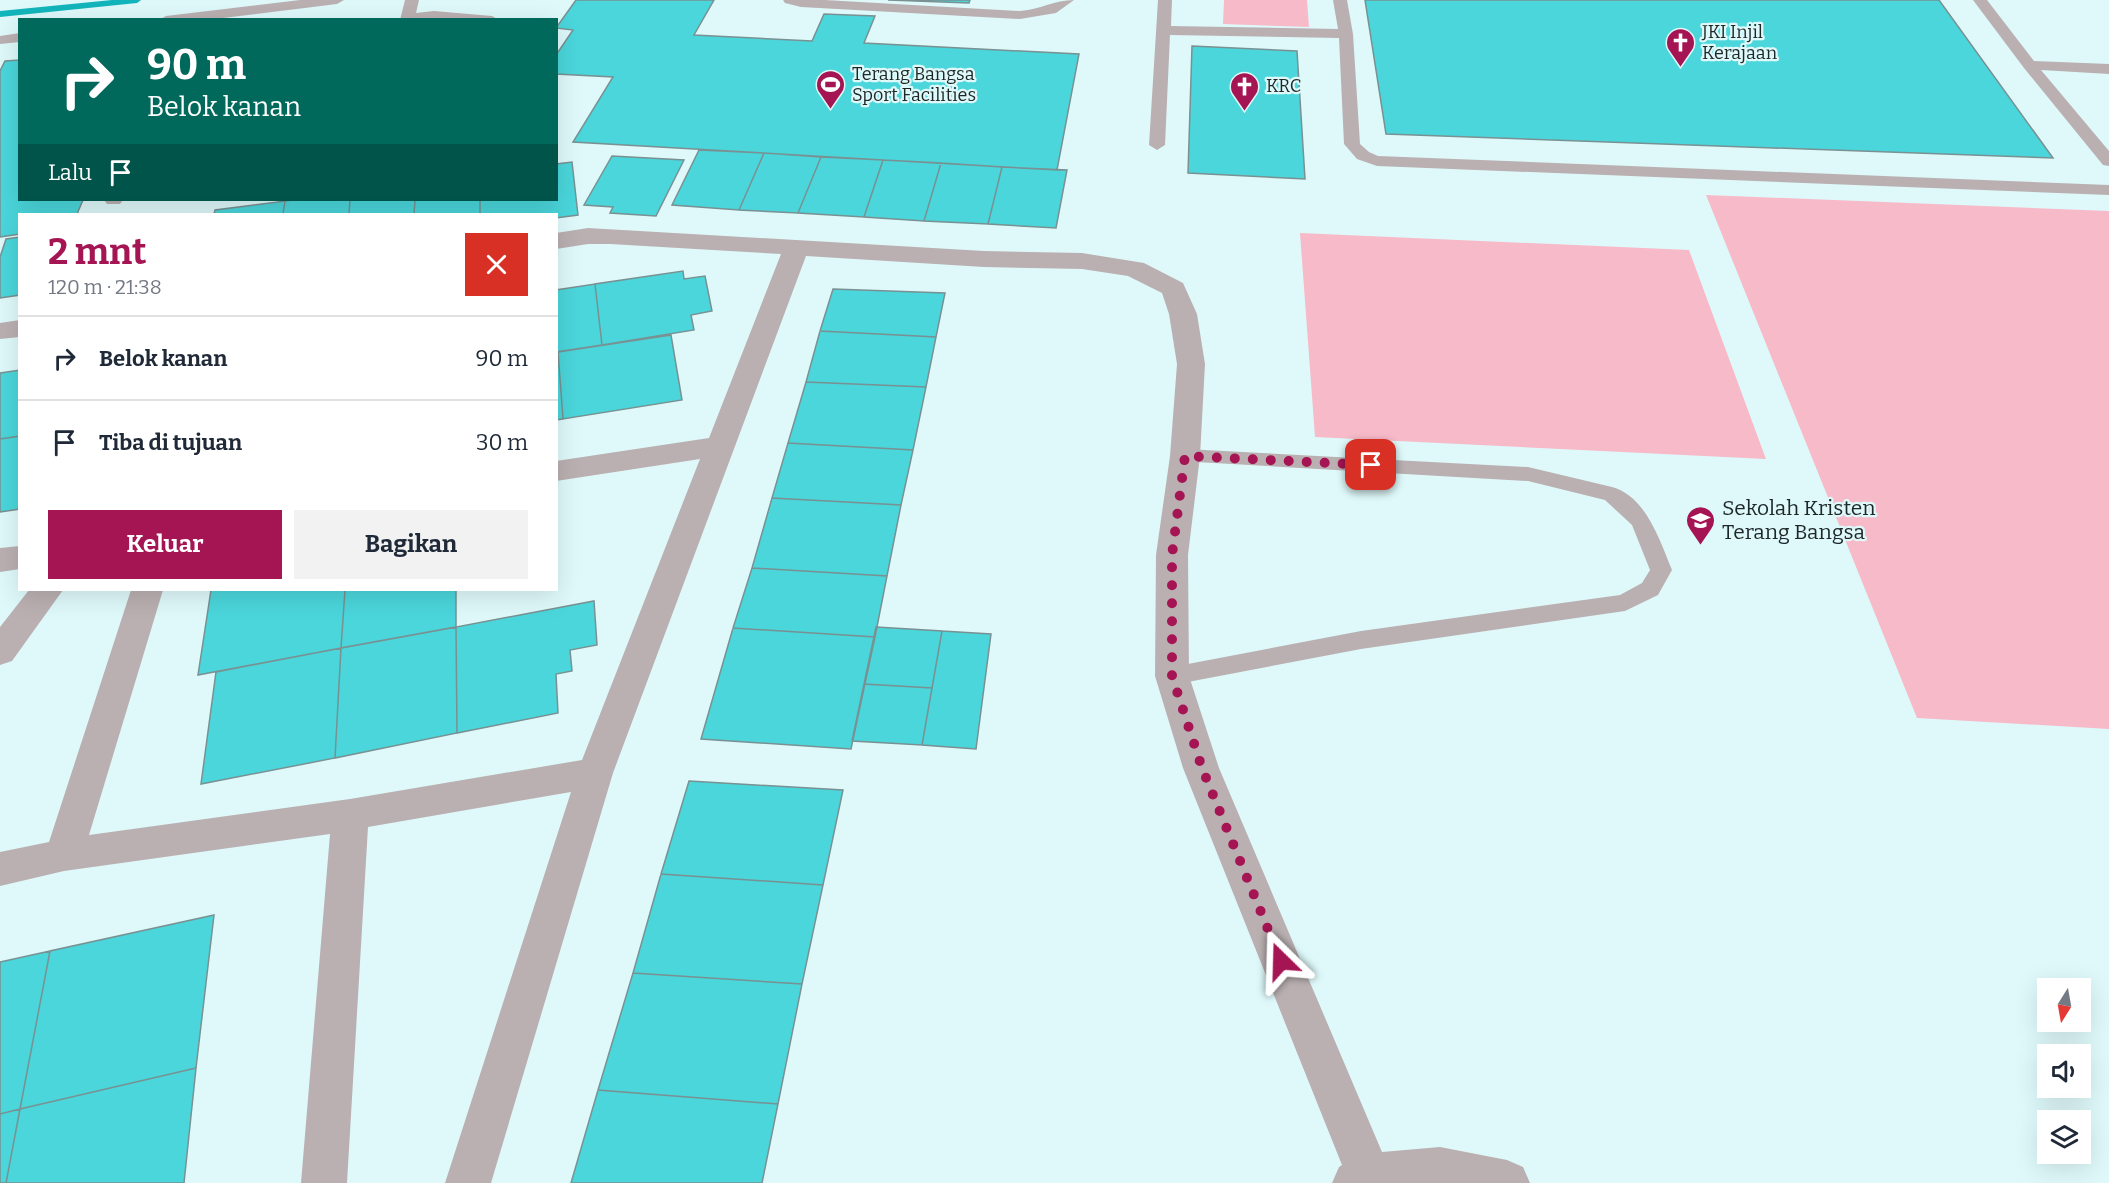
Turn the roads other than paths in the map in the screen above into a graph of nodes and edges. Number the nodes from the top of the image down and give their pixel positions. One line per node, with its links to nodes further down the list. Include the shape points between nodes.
1 (337, 0): 8 (lane)
2 (412, 0): 10 (lane)
3 (790, 0): 4 (lane, via 1020,15 1040,14)
4 (1067, 0)
5 (1165, 0): 13 (lane)
6 (1340, 0): 14 (lane)
7 (1980, 0): 17 (lane)
8 (244, 15): 9 (lane)
9 (197, 18)
10 (408, 18)
11 (414, 18): 12 (lane)
12 (469, 18)
13 (1164, 30): 14 (lane); 19 (lane)
14 (1346, 34): 21 (lane, via 1352,144 1358,154 1373,160)
15 (18, 37): 16 (lane)
16 (0, 39)
17 (2029, 65): 18 (lane); 20 (lane)
18 (2109, 69)
19 (1157, 146)
20 (2109, 161)
21 (2109, 190)
22 (558, 241): 23 (street, via 610,236)
23 (796, 249): 26 (street); 27 (street, via 1082,261 1135,269 1174,289 1184,314 1191,364)
24 (18, 328): 25 (street)
25 (0, 331)
26 (721, 446): 28 (street); 35 (street)
27 (1185, 456): 34 (street, via 1172,555); 34 (lane, via 1528,474 1612,494 1641,521 1661,570 1650,589 1625,603 1361,640)
28 (558, 471)
29 (18, 557): 30 (street)
30 (0, 560)
31 (45, 591): 33 (street)
32 (147, 591): 37 (street)
33 (0, 652)
34 (1172, 676): 39 (street, via 1202,768)
35 (595, 774): 36 (street); 41 (street)
36 (350, 815): 37 (street); 40 (street)
37 (64, 855): 38 (street)
38 (0, 869)
39 (1362, 1180): 42 (street, via 1440,1169)
40 (324, 1183)
41 (468, 1183)
42 (1507, 1183)

